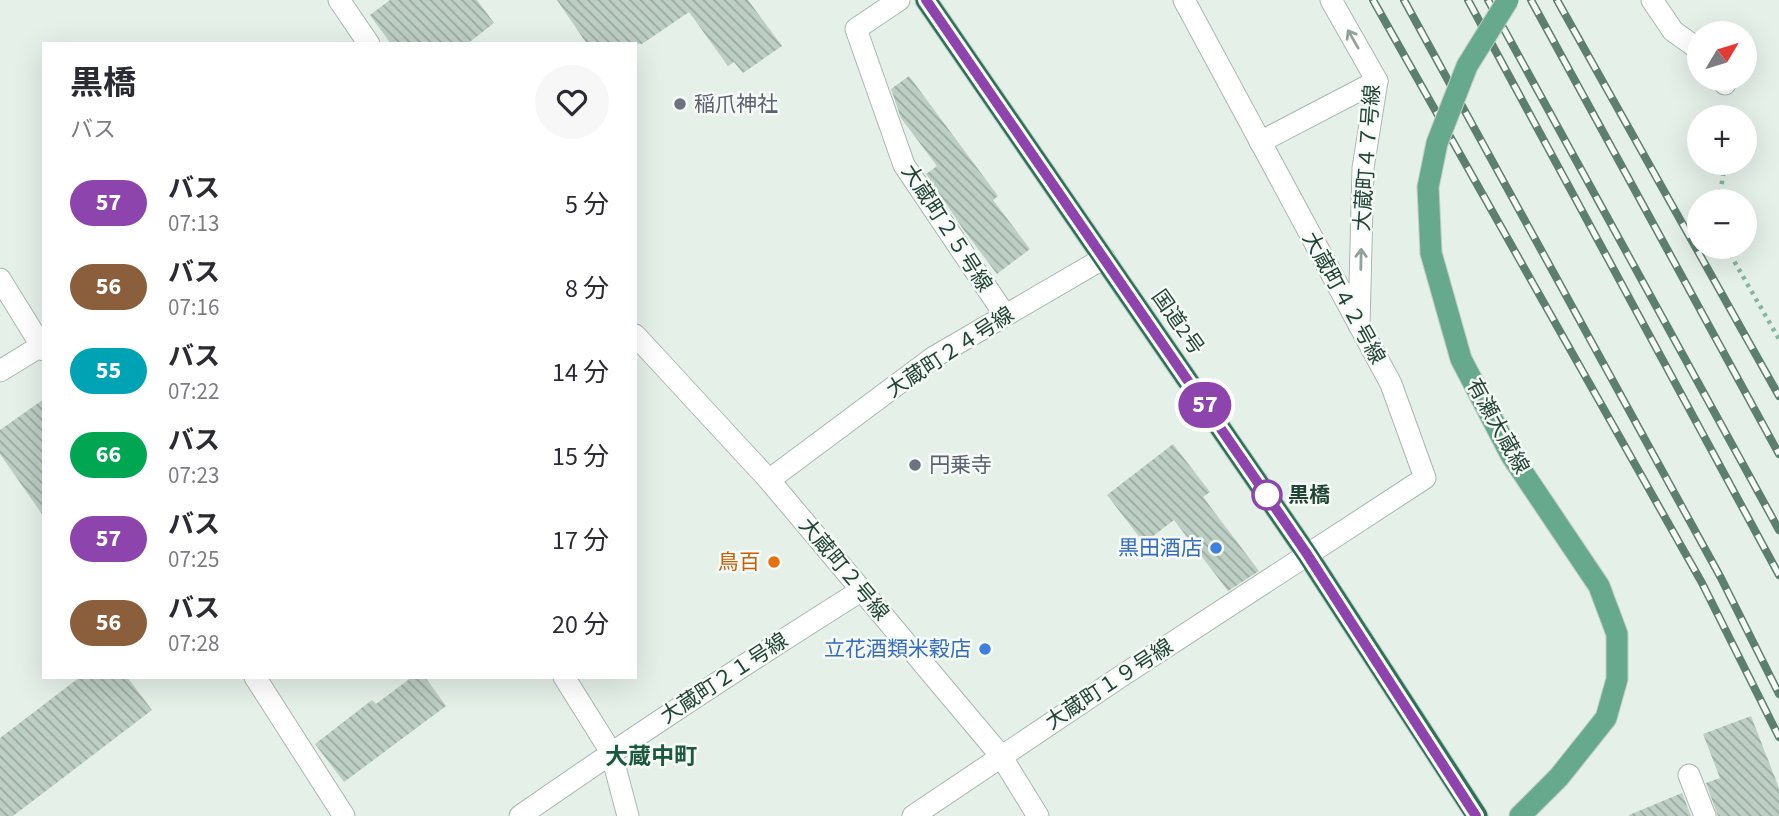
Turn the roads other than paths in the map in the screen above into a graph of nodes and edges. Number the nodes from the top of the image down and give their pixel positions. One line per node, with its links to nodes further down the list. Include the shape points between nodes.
1 (339, 0): 9 (street)
2 (899, 0): 14 (street, 大蔵町２５号線, via 856,29 904,166)
3 (926, 0): 12 (highway, 国道2号)
4 (1184, 0): 11 (street, 大蔵町４２号線)
5 (1331, 0): 10 (street, 大蔵町４７号線, one-way to 5)
6 (1508, 0): 34 (main road, 有瀬大蔵線, bridge, via 1467,66 1437,143 1428,187 1431,253 1461,359 1510,455 1599,586 1617,634 1617,679 1606,718 1559,777)
7 (1652, 0): 8 (street, via 1673,31)
8 (1687, 41)
9 (368, 42)
10 (1377, 81): 11 (street); 15 (street, 大蔵町４７号線, one-way to 10, via 1363,168)
11 (1260, 142): 15 (street, 大蔵町４２号線)
12 (1104, 258): 14 (street, 大蔵町２４号線); 21 (highway, 国道2号)
13 (0, 279): 17 (street)
14 (1005, 316): 20 (street, 大蔵町２４号線, via 934,357)
15 (1359, 327): 21 (street, 大蔵町４２号線, via 1391,384 1425,478)
16 (637, 337): 20 (street, 大蔵町２号線)
17 (42, 345)
18 (42, 348): 19 (street)
19 (0, 371)
20 (769, 480): 22 (street, 大蔵町２号線)
21 (1307, 554): 26 (street, 大蔵町１９号線); 33 (highway, 国道2号)
22 (862, 590): 25 (street, 大蔵町２１号線); 26 (street, 大蔵町２号線)
23 (255, 679): 28 (street)
24 (565, 679): 25 (street)
25 (611, 752): 29 (street, 大蔵町２１号線); 30 (street)
26 (1001, 756): 31 (street, 大蔵町１９号線); 32 (street, 大蔵町２号線)
27 (1689, 775): 35 (street)
28 (344, 816)
29 (520, 816)
30 (628, 816)
31 (913, 816)
32 (1038, 816)
33 (1476, 816)
34 (1520, 816)
35 (1705, 816)

